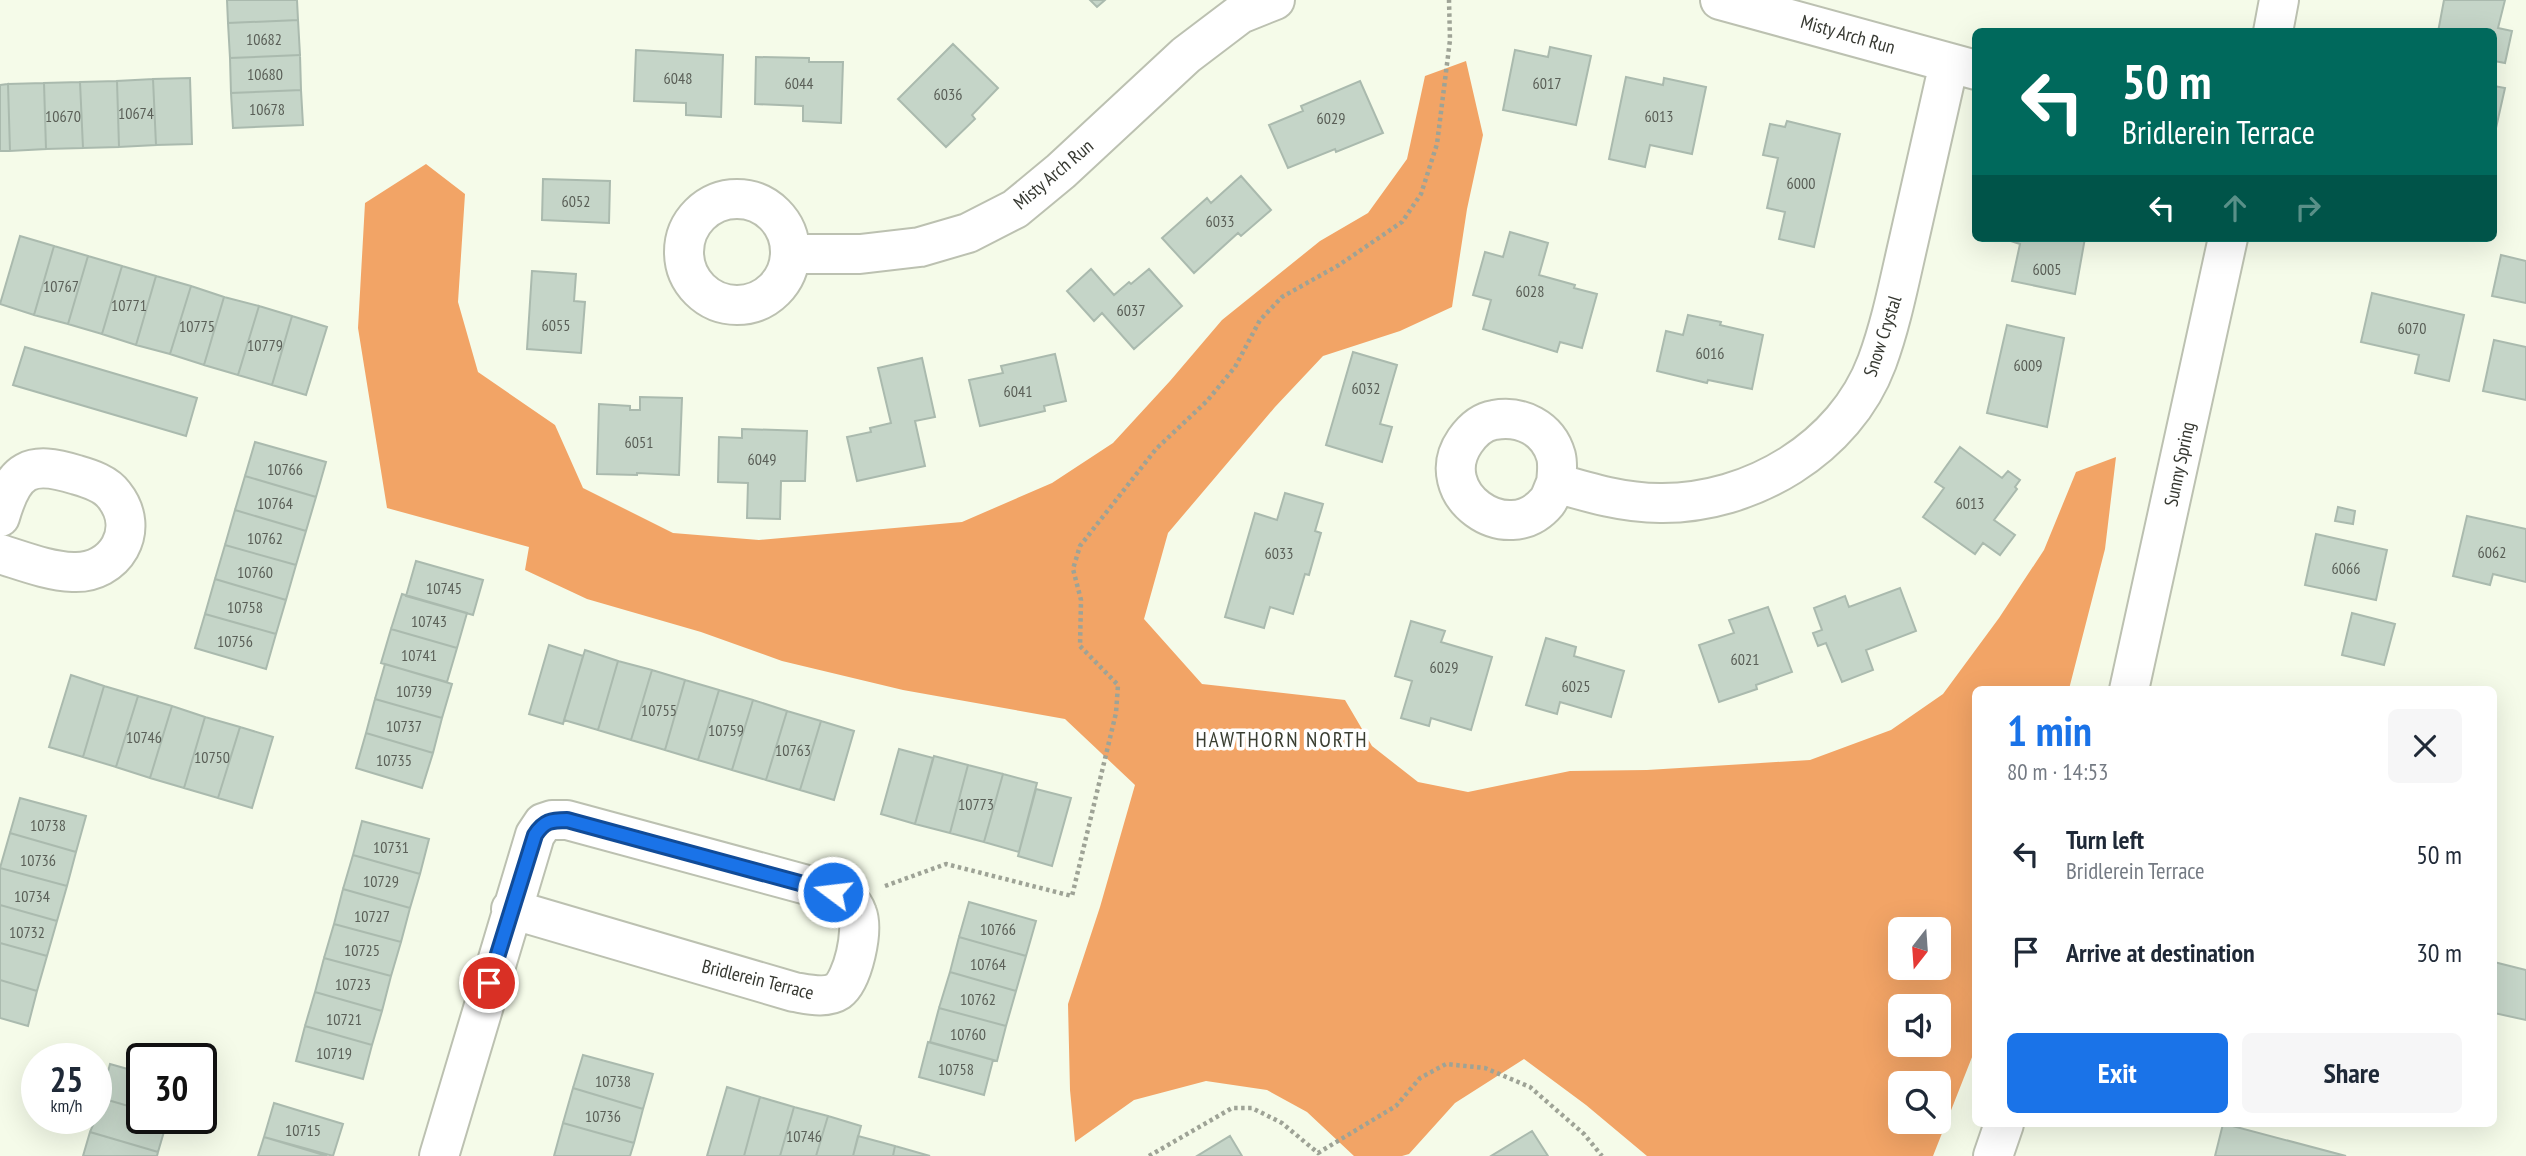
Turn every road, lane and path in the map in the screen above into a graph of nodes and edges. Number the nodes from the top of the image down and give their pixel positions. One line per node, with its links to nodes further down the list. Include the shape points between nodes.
1 (1275, 0): 5 (street, Misty Arch Run)
2 (1449, 0): 14 (path, via 1450,40 1437,144 1420,194 1402,222 1283,297 1260,320 1235,367 1156,449 1080,547 1073,569 1081,600 1080,646 1118,685 1116,713 1072,895 946,864)
3 (1720, 0): 7 (street, Misty Arch Run)
4 (2279, 0): 6 (street)
5 (1236, 7): 9 (street, Misty Arch Run, via 1015,209 968,233 919,247 860,254)
6 (2274, 28)
7 (1962, 66): 10 (street, Snow Crystal, via 1877,363 1859,398 1832,432 1798,461 1750,487 1704,499 1660,503 1604,497)
8 (2227, 242): 13 (street, Sunny Spring)
9 (791, 254)
10 (1556, 483)
11 (0, 517): 12 (street, via 7,492 18,478 32,469 52,467 95,480 114,494 124,512 125,531 108,563 91,571 71,572)
12 (0, 554)
13 (2130, 686)
14 (849, 900): 15 (street, via 647,841 552,820 542,823 535,835); 15 (street, Bridlerein Terrace, via 860,929 849,977 837,992 820,996)
15 (511, 909): 17 (street)
16 (2003, 1127): 20 (street)
17 (439, 1156)
18 (1149, 1156): 19 (path, via 1232,1108 1252,1108 1282,1123 1318,1153 1396,1106 1420,1078 1446,1065 1485,1068 1530,1087)
19 (1602, 1156)
20 (1993, 1156)

